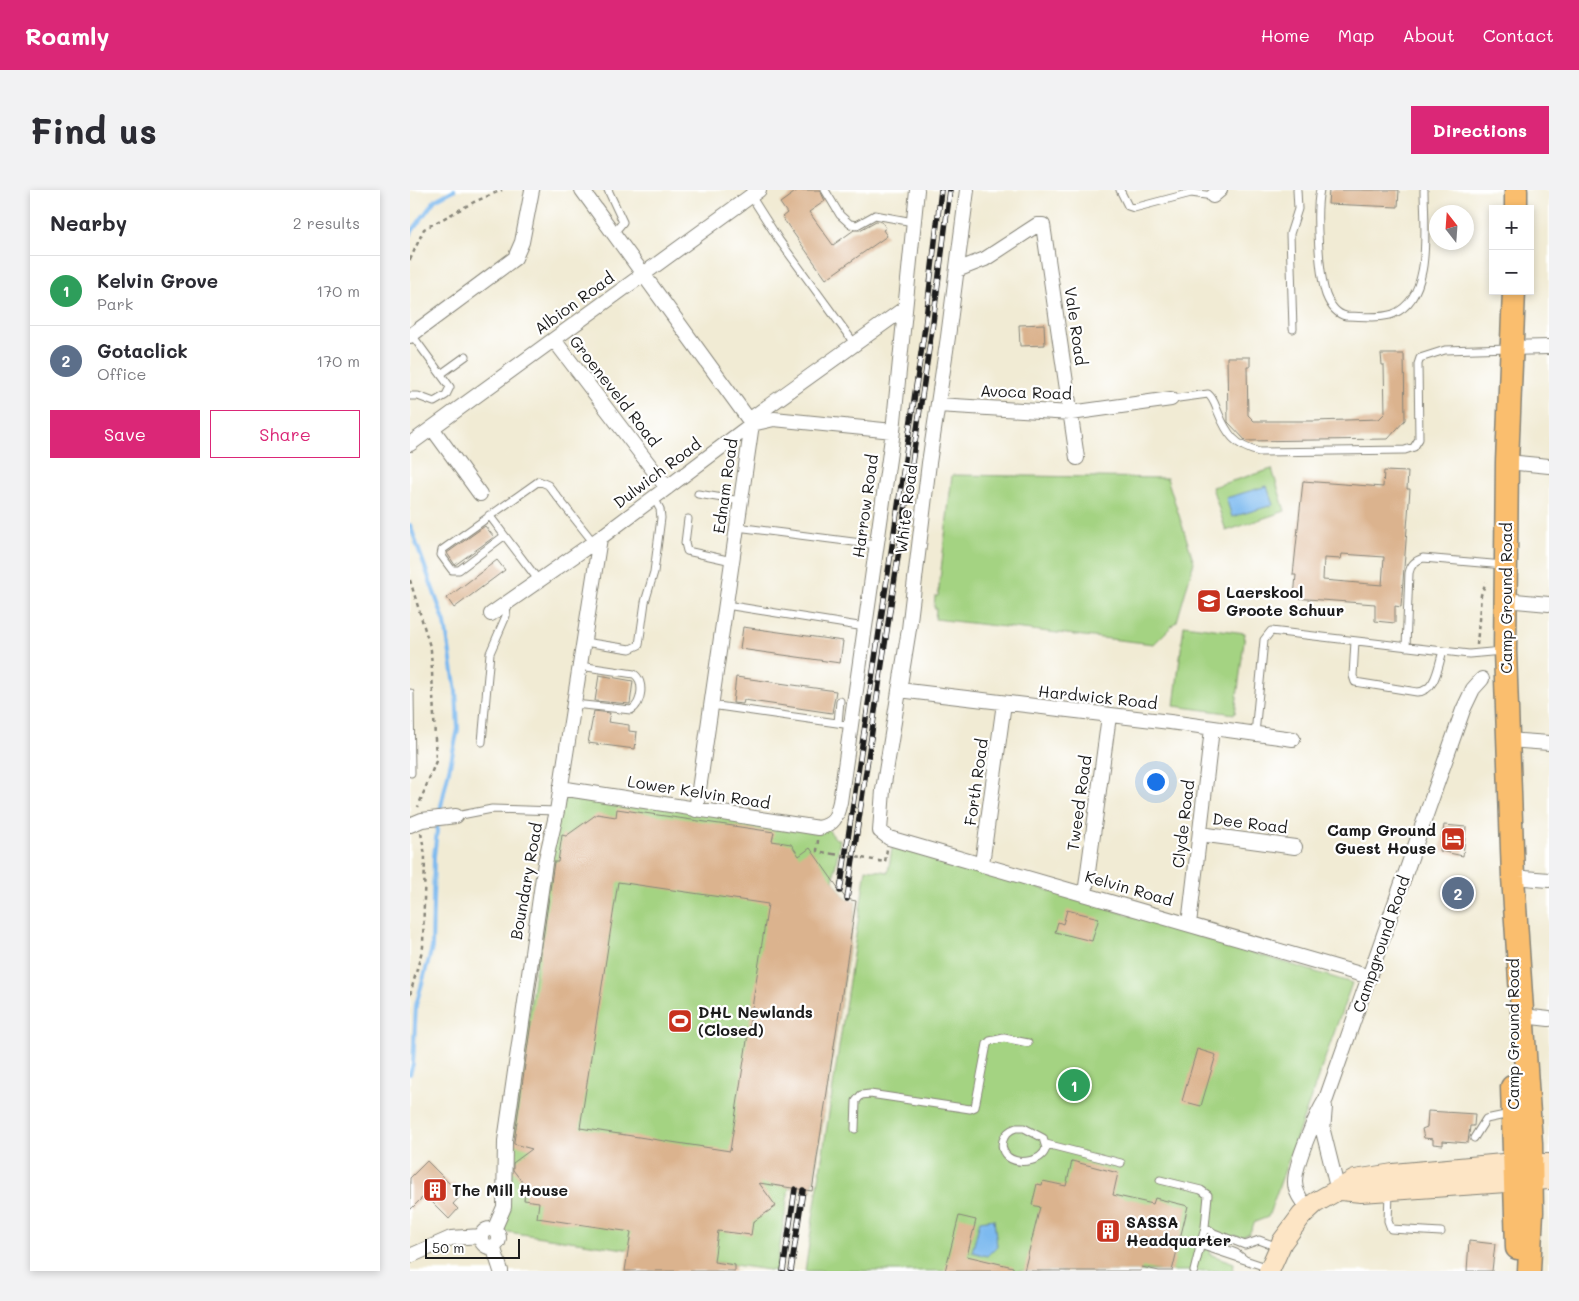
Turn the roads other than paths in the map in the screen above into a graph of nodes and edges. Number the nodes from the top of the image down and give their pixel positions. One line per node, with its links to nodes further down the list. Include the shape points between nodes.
1 (532, 190): 23 (street, via 522,242 515,258)
2 (582, 190): 17 (street, Ednam Road)
3 (608, 190): 17 (lane, via 623,222)
4 (825, 190): 16 (lane, via 840,215 850,224 856,225 874,215)
5 (917, 190): 16 (street, Harrow Road)
6 (967, 190): 18 (street, White Road)
7 (1120, 190): 12 (lane, via 1128,206 1134,208)
8 (1297, 190): 22 (lane, via 1298,209 1290,234)
9 (1320, 190): 10 (lane, via 1318,218 1323,284 1331,306 1346,316 1394,313 1416,291 1422,274)
10 (1424, 190)
11 (1516, 190): 15 (main road)
12 (1191, 192): 14 (lane)
13 (755, 193): 19 (street, Albion Road); 25 (lane, via 779,240)
14 (1216, 193)
15 (1516, 205)
16 (913, 222): 21 (street, Harrow Road)
17 (613, 234): 19 (street, Ednam Road)
18 (957, 270): 32 (street, White Road); 33 (street, Vale Road, via 985,258 1041,224)
19 (642, 275): 24 (street, Albion Road); 34 (street, Ednam Road)
20 (1514, 295): 27 (main road, Camp Ground Road)
21 (905, 308): 25 (street); 36 (street, Harrow Road)
22 (1293, 329)
23 (411, 335): 29 (lane)
24 (554, 340): 35 (street, Albion Road); 41 (street, Groeneveld Road)
25 (854, 343): 34 (street)
26 (1549, 347): 27 (street)
27 (1511, 348): 31 (lane, via 1458,348 1420,358 1419,439 1414,447 1405,450 1259,452 1240,446 1231,438 1208,394); 39 (main road, Camp Ground Road)
28 (466, 356): 29 (lane)
29 (441, 374): 30 (lane, via 450,386 446,395 434,402)
30 (410, 396)
31 (1171, 399): 33 (street, Avoca Road)
32 (938, 405): 33 (street, Avoca Road); 68 (street, White Road)
33 (1071, 412): 38 (street, Vale Road)
34 (751, 422): 36 (street, Dulwich Road, via 774,419); 41 (street, Dulwich Road); 45 (street, Ednam Road)
35 (432, 428): 37 (street, Albion Road); 42 (street)
36 (893, 431): 51 (street, Harrow Road)
37 (410, 444)
38 (1077, 458)
39 (1507, 462): 40 (street); 53 (main road, Camp Ground Road)
40 (1549, 466)
41 (667, 488): 44 (street, Dulwich Road)
42 (480, 494)
43 (698, 494): 45 (lane)
44 (654, 498): 50 (street, Dulwich Road); 62 (lane, via 662,513 661,525 639,645 630,649)
45 (741, 501): 48 (street, Ednam Road)
46 (489, 515): 49 (lane); 49 (lane, via 442,550 443,558 452,570 459,570); 50 (lane, via 542,481)
47 (688, 519): 52 (lane, via 687,551)
48 (737, 527): 51 (lane); 52 (street, Ednam Road)
49 (504, 536): 54 (lane)
50 (597, 540): 54 (street, Dulwich Road); 62 (street, Boundary Road)
51 (877, 545): 60 (street, Harrow Road)
52 (732, 561): 58 (street, Ednam Road)
53 (1505, 565): 55 (main road, Camp Ground Road); 63 (lane, via 1416,560 1409,573)
54 (539, 581): 56 (street, Dulwich Road)
55 (1505, 600): 57 (street); 65 (main road, Camp Ground Road)
56 (508, 602): 59 (street, Dulwich Road); 80 (lane, via 506,616 490,653)
57 (1549, 604)
58 (726, 605): 60 (lane); 73 (street, Ednam Road)
59 (491, 614)
60 (865, 627): 75 (street, Harrow Road)
61 (1355, 641): 63 (lane); 64 (lane, via 1355,682 1417,692 1432,685); 77 (lane, via 1280,631 1268,633 1264,640)
62 (584, 642): 66 (street, Boundary Road)
63 (1406, 647): 64 (lane)
64 (1443, 651): 65 (lane, via 1476,654)
65 (1505, 651): 79 (main road, Camp Ground Road)
66 (580, 666): 71 (street, Boundary Road); 71 (lane, via 634,674 641,686 638,704 631,710)
67 (1482, 680): 98 (street, Campground Road, via 1473,689 1463,710)
68 (899, 690): 72 (street, Hardwick Road); 89 (street, White Road, via 883,790)
69 (410, 693): 82 (lane)
70 (840, 701): 75 (lane)
71 (574, 704): 83 (street, Boundary Road)
72 (1004, 704): 74 (street, Hardwick Road); 92 (street, Forth Road)
73 (712, 705): 75 (lane); 84 (street, Ednam Road)
74 (1109, 716): 76 (street, Hardwick Road); 95 (street, Tweed Road)
75 (844, 724): 88 (street, Harrow Road, via 840,802)
76 (1212, 729): 77 (street, Hardwick Road); 90 (street, Clyde Road)
77 (1254, 734): 78 (street, Hardwick Road)
78 (1293, 740)
79 (1508, 740): 81 (street); 93 (main road, Camp Ground Road)
80 (482, 742)
81 (1549, 743)
82 (411, 773)
83 (560, 788): 84 (street, Lower Kelvin Road); 85 (street, Boundary Road)
84 (696, 810): 88 (street, Lower Kelvin Road, via 819,828)
85 (557, 811): 86 (lane, via 492,808); 114 (street, Boundary Road, via 545,863 505,1141 504,1207)
86 (456, 816): 87 (street)
87 (417, 820)
88 (832, 825)
89 (880, 831): 92 (street, Kelvin Road, via 889,838)
90 (1200, 834): 91 (street, Dee Road); 97 (street, Clyde Road)
91 (1295, 847)
92 (982, 864): 95 (street, Kelvin Road)
93 (1513, 877): 94 (street); 96 (main road, Camp Ground Road)
94 (1549, 880)
95 (1085, 894): 97 (street, Kelvin Road)
96 (1514, 904): 99 (main road, Camp Ground Road); 103 (main road, Camp Ground Road, via 1511,1038)
97 (1189, 924): 98 (street, Kelvin Road)
98 (1370, 977): 102 (street, Campground Road)
99 (1523, 1016): 100 (street); 108 (main road, Camp Ground Road)
100 (1549, 1019)
101 (1028, 1043): 104 (lane, via 1004,1038 990,1041 975,1107 970,1109 861,1095 856,1101)
102 (1326, 1098): 110 (street, Campground Road, via 1323,1130); 112 (street, Campground Road, via 1296,1171 1296,1189)
103 (1514, 1114): 105 (lane, via 1486,1119); 108 (main road, Camp Ground Road)
104 (855, 1128)
105 (1474, 1138)
106 (1046, 1144): 106 (lane, via 1046,1152 1040,1158 1018,1160 1007,1155 1002,1144 1008,1132 1019,1127 1041,1136); 107 (lane)
107 (1122, 1163)
108 (1532, 1172): 110 (main road, via 1376,1176 1355,1180); 111 (main road); 124 (main road); 125 (main road)
109 (1160, 1180): 113 (lane, via 1206,1192)
110 (1339, 1190): 111 (main road); 112 (main road)
111 (1389, 1190): 115 (lane, via 1388,1222 1391,1229)
112 (1308, 1209): 119 (main road)
113 (1205, 1227): 117 (lane); 119 (lane, via 1245,1245 1259,1240)
114 (494, 1230): 116 (street, via 486,1230); 118 (street, via 499,1238)
115 (1441, 1232)
116 (481, 1236): 118 (street, via 485,1245); 120 (street, via 451,1238)
117 (1201, 1243): 121 (lane); 123 (lane)
118 (493, 1246): 122 (street)
119 (1278, 1248): 121 (main road)
120 (410, 1256)
121 (1269, 1270)
122 (501, 1271)
123 (1194, 1271)
124 (1517, 1271)
125 (1529, 1271)

